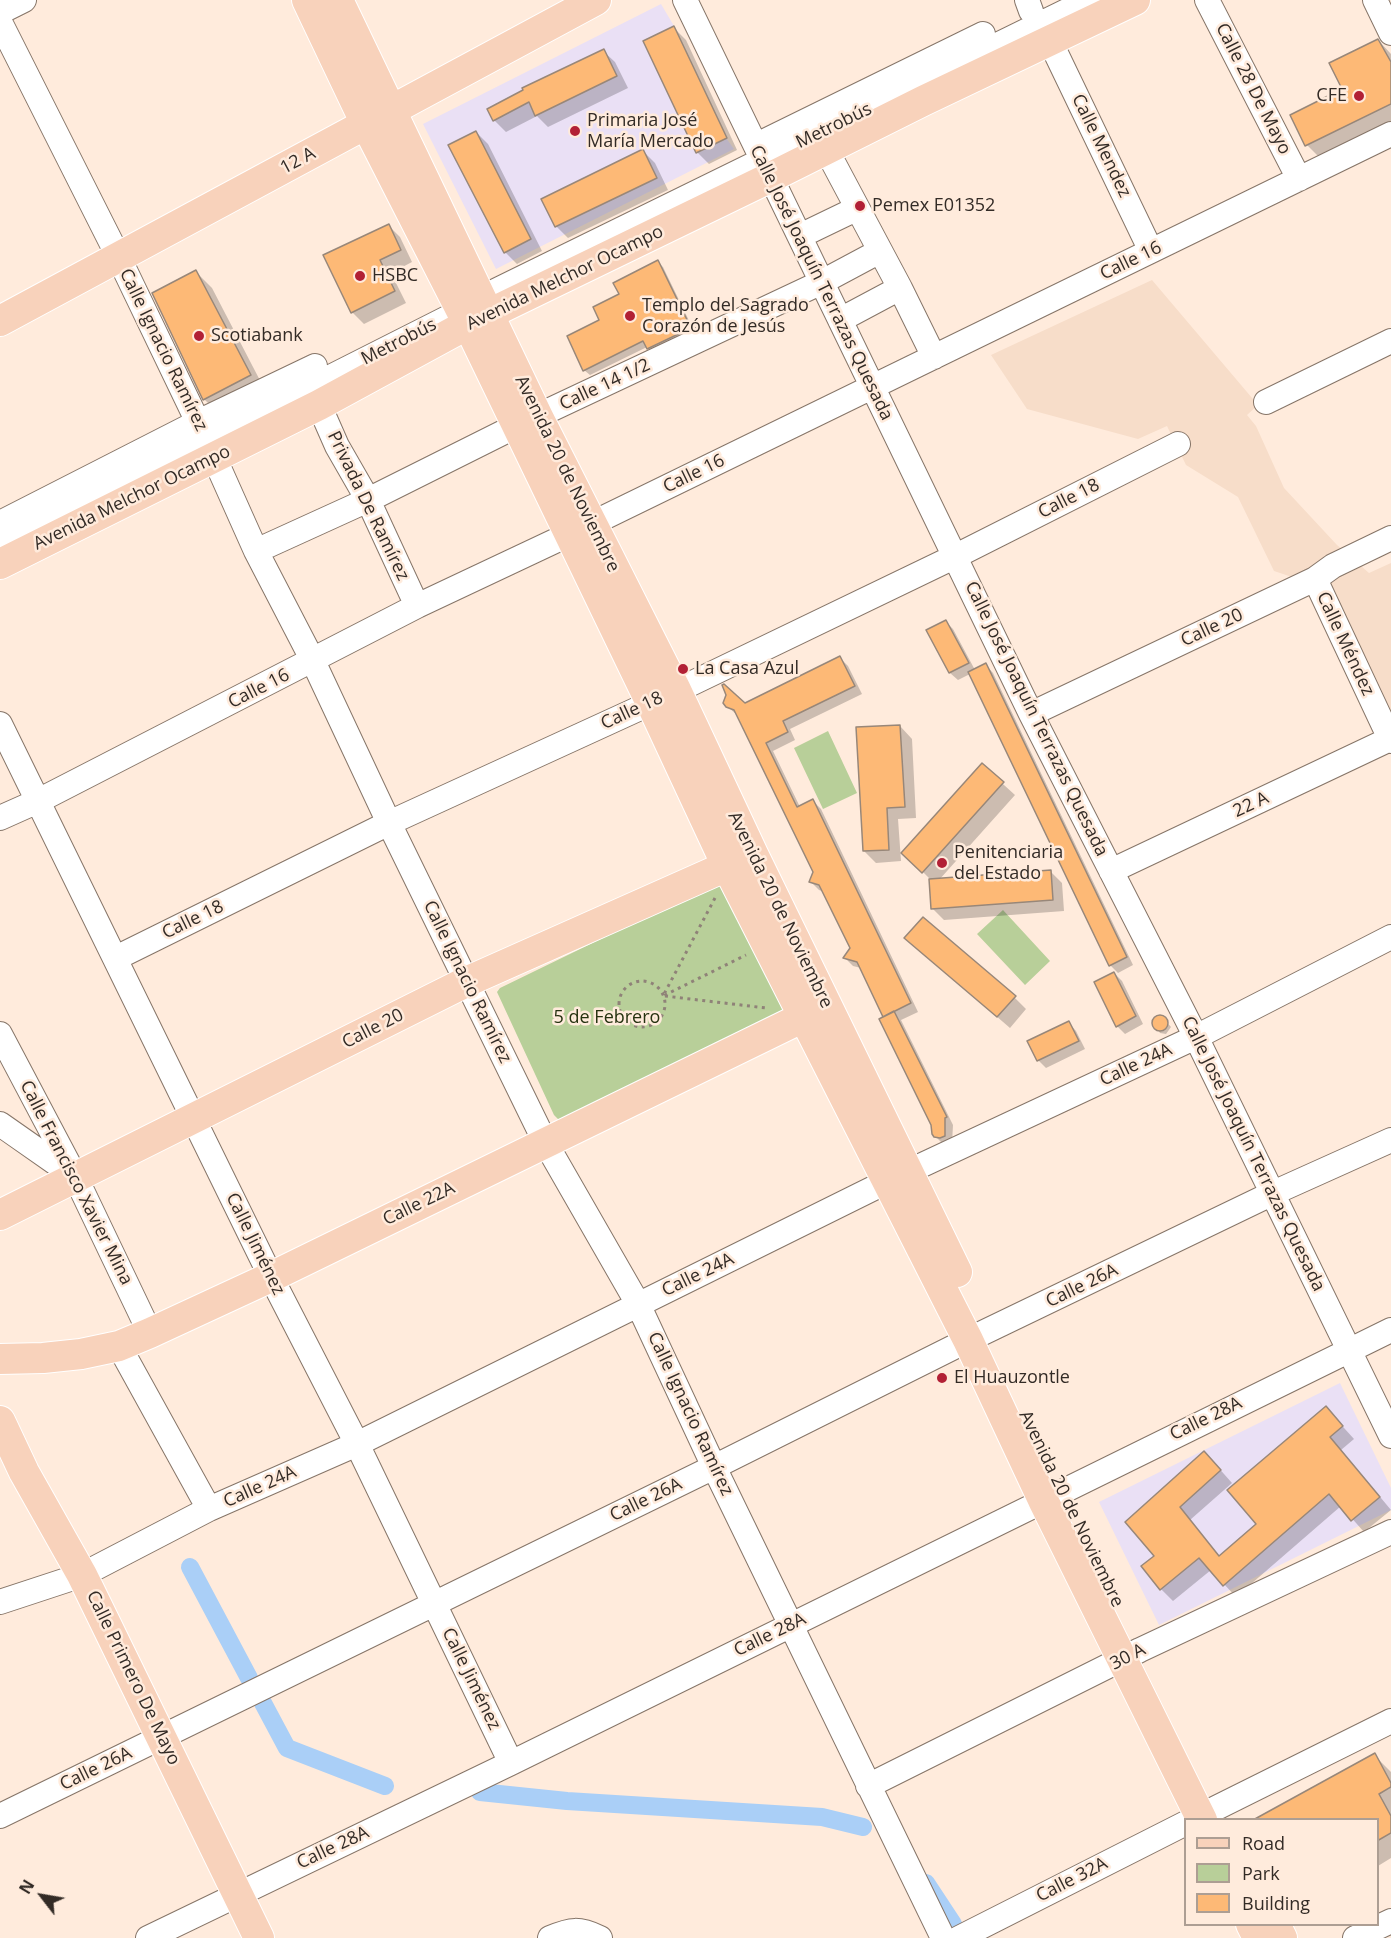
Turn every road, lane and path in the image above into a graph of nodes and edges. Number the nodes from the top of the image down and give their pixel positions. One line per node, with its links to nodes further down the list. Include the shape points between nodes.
1 (24, 0): 11 (street)
2 (307, 0): 15 (main road, Avenida 20 de Noviembre)
3 (338, 0): 15 (main road, Avenida 20 de Noviembre)
4 (596, 0): 15 (main road, 12 A)
5 (685, 0): 18 (street, Calle José Joaquín Terrazas Quesada)
6 (1089, 0): 18 (street, Metrobús)
7 (1135, 0): 14 (main road, Avenida Melchor Ocampo)
8 (1207, 0): 19 (street, Calle 28 De Mayo)
9 (1375, 0): 13 (street)
10 (1037, 4): 18 (street, Avenida Melchor Ocampo)
11 (0, 12)
12 (0, 22): 24 (street, Calle Ignacio Ramírez)
13 (1391, 33)
14 (1050, 41): 17 (main road, Avenida Melchor Ocampo); 23 (street, Calle Mendez)
15 (379, 118): 24 (main road, 12 A); 27 (main road, Avenida 20 de Noviembre)
16 (1391, 134): 19 (street, Calle 16)
17 (826, 150): 18 (main road, Avenida Melchor Ocampo); 20 (street)
18 (763, 161): 21 (street, Calle José Joaquín Terrazas Quesada); 27 (main road, Avenida Melchor Ocampo)
19 (1299, 179): 23 (street, Calle 16)
20 (856, 209): 21 (street); 22 (street)
21 (800, 236): 25 (street, Calle José Joaquín Terrazas Quesada)
22 (880, 251): 25 (street, Calle 14 1/2); 26 (street)
23 (1151, 251): 31 (street, Calle 16)
24 (119, 258): 29 (main road, 12 A); 36 (street, Calle Ignacio Ramírez)
25 (822, 282): 28 (street, Calle José Joaquín Terrazas Quesada); 35 (street, Calle 14 1/2)
26 (900, 288): 28 (street); 31 (street)
27 (471, 306): 34 (main road, Avenida Melchor Ocampo); 35 (main road, Avenida 20 de Noviembre); 36 (street, Avenida Melchor Ocampo)
28 (840, 320): 32 (street, Calle José Joaquín Terrazas Quesada)
29 (0, 321)
30 (1391, 341): 33 (street)
31 (934, 357): 32 (street, Calle 16)
32 (872, 387): 40 (street, Calle 16); 44 (street, Calle José Joaquín Terrazas Quesada)
33 (1266, 402)
34 (319, 405): 36 (main road, Avenida Melchor Ocampo); 38 (street, Privada De Ramírez)
35 (527, 422): 38 (street, Calle 14 1/2); 40 (main road, Avenida 20 de Noviembre)
36 (206, 440): 39 (street, Avenida Melchor Ocampo); 42 (street); 43 (street, Calle Ignacio Ramírez); 45 (main road, Avenida Melchor Ocampo)
37 (1178, 444): 44 (street, Calle 18)
38 (368, 500): 43 (street, Calle 14 1/2); 47 (street, Privada De Ramírez)
39 (0, 523)
40 (580, 530): 47 (street, Calle 16); 49 (main road, Avenida 20 de Noviembre)
41 (1391, 538): 46 (street, Calle 20)
42 (0, 543)
43 (256, 550): 48 (street, Calle Ignacio Ramírez)
44 (956, 556): 49 (street, Calle 18); 50 (street, Calle José Joaquín Terrazas Quesada)
45 (0, 564)
46 (1315, 579): 50 (street, Calle 20); 52 (street, Calle Méndez)
47 (417, 606): 48 (street, Calle 16)
48 (314, 661): 53 (street, Calle 16); 55 (street, Calle Ignacio Ramírez)
49 (663, 697): 55 (street, Calle 18); 56 (main road, Avenida 20 de Noviembre)
50 (1031, 714): 57 (street, Calle José Joaquín Terrazas Quesada)
51 (0, 724): 53 (street, Calle Jiménez)
52 (1391, 740): 57 (street, 22 A)
53 (38, 801): 54 (street, Calle 16); 60 (street, Calle Jiménez)
54 (0, 818)
55 (389, 823): 60 (street, Calle 18); 61 (street, Calle Ignacio Ramírez)
56 (733, 871): 61 (main road, Calle 20); 62 (path); 64 (main road, Avenida 20 de Noviembre)
57 (1111, 871): 66 (street, Calle José Joaquín Terrazas Quesada)
58 (1391, 937): 66 (street, Calle 24A)
59 (748, 954): 62 (path)
60 (116, 958): 67 (street, Calle Jiménez)
61 (466, 982): 67 (main road, Calle 20); 70 (street, Calle Ignacio Ramírez)
62 (663, 996): 62 (path, via 654,984 632,983 619,999 621,1014 632,1025 654,1024 663,1011); 63 (path)
63 (774, 1009)
64 (816, 1011): 70 (main road, Calle 22A); 72 (main road, Avenida 20 de Noviembre)
65 (0, 1034): 71 (street, Calle Francisco Xavier Mina)
66 (1196, 1037): 72 (street, Calle 24A); 73 (street, Calle José Joaquín Terrazas Quesada)
67 (195, 1119): 71 (main road, Calle 20); 75 (street, Calle Jiménez)
68 (0, 1124): 71 (street)
69 (1391, 1140): 73 (street, Calle 26A)
70 (545, 1142): 75 (main road, Calle 22A); 76 (street, Calle Ignacio Ramírez)
71 (75, 1176): 74 (main road, Calle 20); 78 (street, Calle Francisco Xavier Mina)
72 (898, 1177): 76 (street, Calle 24A); 79 (main road, Avenida 20 de Noviembre)
73 (1271, 1194): 79 (street, Calle 26A); 81 (street, Calle José Joaquín Terrazas Quesada)
74 (0, 1215)
75 (271, 1277): 78 (main road, Calle 22A); 85 (street, Calle Jiménez)
76 (638, 1304): 85 (street, Calle 24A); 86 (street, Calle Ignacio Ramírez)
77 (1391, 1330): 81 (street, Calle 28A)
78 (150, 1333): 80 (main road, Calle 22A)
79 (977, 1336): 86 (street, Calle 26A); 87 (main road, Avenida 20 de Noviembre)
80 (119, 1346): 82 (main road, Calle 22A, via 81,1354); 88 (street)
81 (1349, 1349): 84 (street, Calle José Joaquín Terrazas Quesada); 87 (street, Calle 28A)
82 (0, 1359)
83 (0, 1421): 90 (main road, Calle Primero De Mayo)
84 (1391, 1436)
85 (357, 1444): 88 (street, Calle 24A); 92 (street, Calle Jiménez)
86 (714, 1467): 92 (street, Calle 26A); 93 (street, Calle Ignacio Ramírez)
87 (1052, 1495): 93 (street, Calle 28A); 94 (main road, Avenida 20 de Noviembre)
88 (209, 1509): 90 (street, Calle 24A)
89 (1391, 1532): 94 (street, 30 A)
90 (82, 1575): 91 (street, Calle 24A); 96 (main road, Calle Primero De Mayo)
91 (0, 1602)
92 (434, 1603): 96 (street, Calle 26A); 97 (street, Calle Jiménez)
93 (791, 1625): 97 (street, Calle 28A); 98 (street, Calle Ignacio Ramírez)
94 (1132, 1655): 98 (street, 30 A); 100 (main road, Avenida 20 de Noviembre)
95 (1391, 1721): 100 (street, Calle 32A)
96 (162, 1736): 99 (street, Calle 26A); 102 (main road, Calle Primero De Mayo)
97 (512, 1763): 102 (street, Calle 28A)
98 (868, 1786): 108 (street, Calle Ignacio Ramírez)
99 (0, 1816)
100 (1204, 1817)
101 (1184, 1827): 109 (street, Calle 32A)
102 (237, 1893): 105 (street, Calle 28A); 106 (main road, Calle Primero De Mayo)
103 (1391, 1921): 110 (street)
104 (551, 1937): 107 (street, via 574,1930)
105 (148, 1938)
106 (260, 1938)
107 (600, 1938)
108 (943, 1938)
109 (959, 1938)
110 (1355, 1938)

